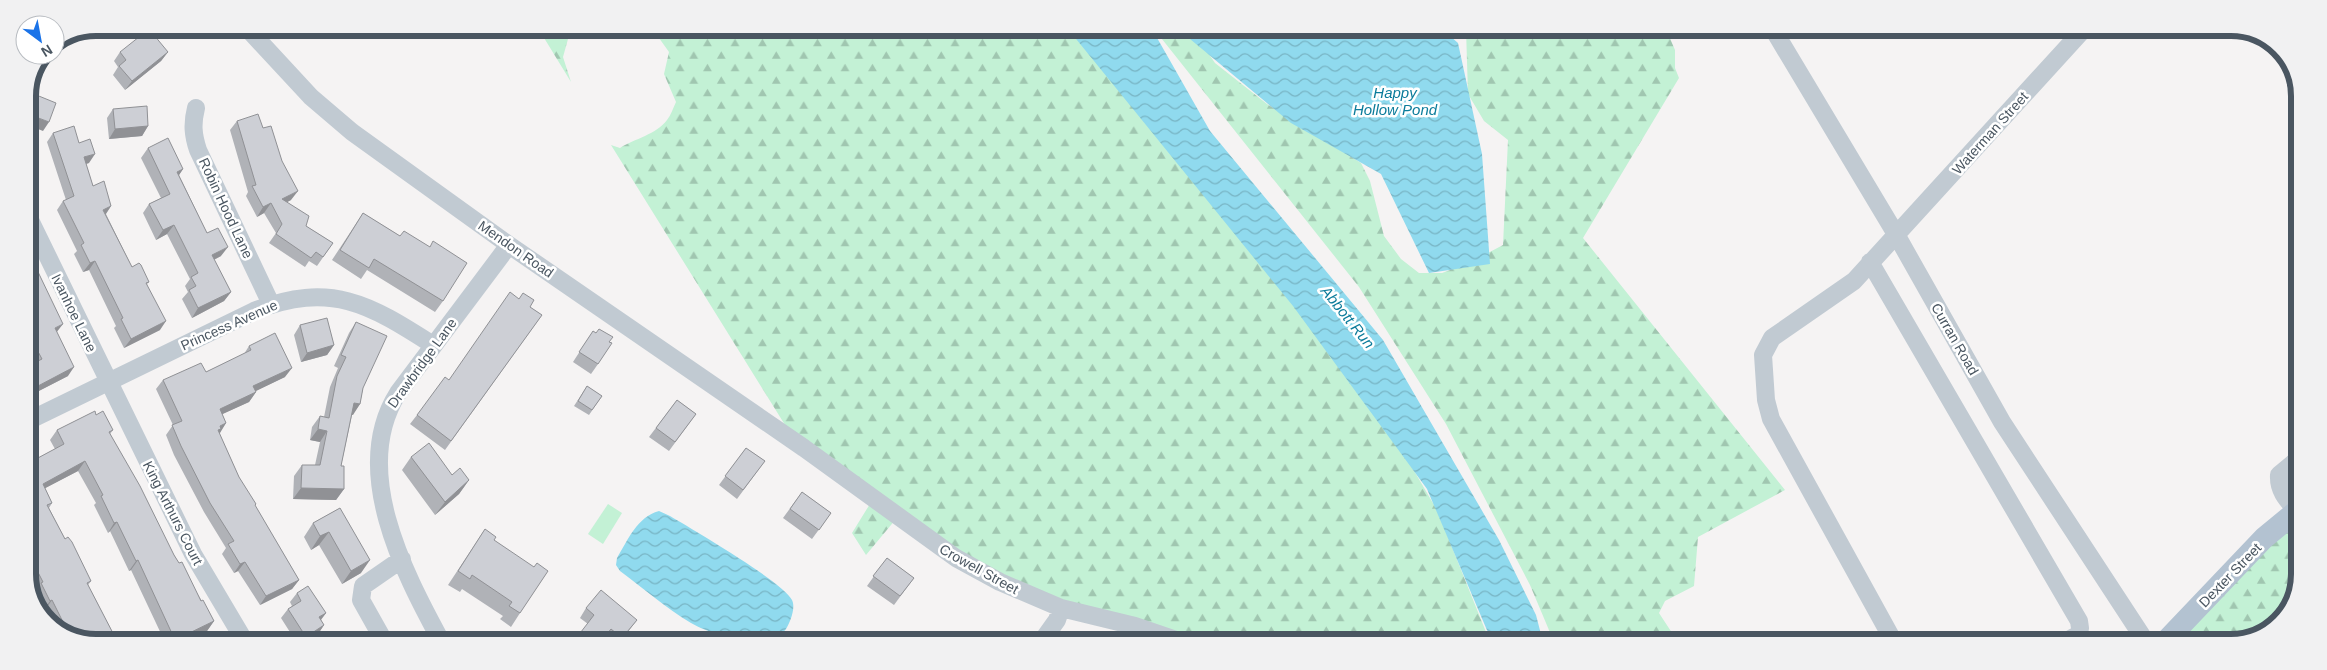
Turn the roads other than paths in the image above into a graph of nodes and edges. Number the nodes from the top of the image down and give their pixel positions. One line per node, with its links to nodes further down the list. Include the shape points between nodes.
1 (254, 36): 7 (street, Mendon Road, via 330,114)
2 (1777, 36): 6 (street, Curran Road)
3 (2078, 36): 6 (street, Waterman Street)
4 (196, 108): 9 (street, Robin Hood Lane, via 193,129 198,150)
5 (36, 233): 11 (street, Ivanhoe Lane)
6 (1897, 236): 8 (street, Waterman Street); 26 (street, Curran Road, via 2002,422)
7 (509, 245): 10 (street, Drawbridge Lane); 13 (street, Mendon Road)
8 (1870, 262): 24 (street, Waterman Street, via 1854,281 1772,338 1763,356 1766,400 1771,419); 25 (street, via 2079,620)
9 (270, 304): 10 (street, Princess Avenue, via 305,297 360,303); 11 (street, Princess Avenue)
10 (433, 345): 17 (street, Drawbridge Lane, via 398,393 383,423 379,452 383,501)
11 (108, 382): 12 (street, Princess Avenue); 19 (street, King Arthurs Court, via 193,554)
12 (36, 416)
13 (804, 448): 18 (street, Crowell Street, via 956,558 1000,582)
14 (2291, 465): 15 (street, via 2279,476 2283,494)
15 (2291, 503)
16 (2291, 515): 27 (main road, Dexter Street, via 2264,538)
17 (402, 559): 20 (street, via 363,586 361,600); 21 (street, Drawbridge Lane, via 416,595)
18 (1061, 608): 22 (street); 23 (street, Crowell Street)
19 (240, 634)
20 (381, 634)
21 (437, 634)
22 (1047, 634)
23 (1159, 634)
24 (1890, 634)
25 (2079, 634)
26 (2141, 634)
27 (2173, 634)

